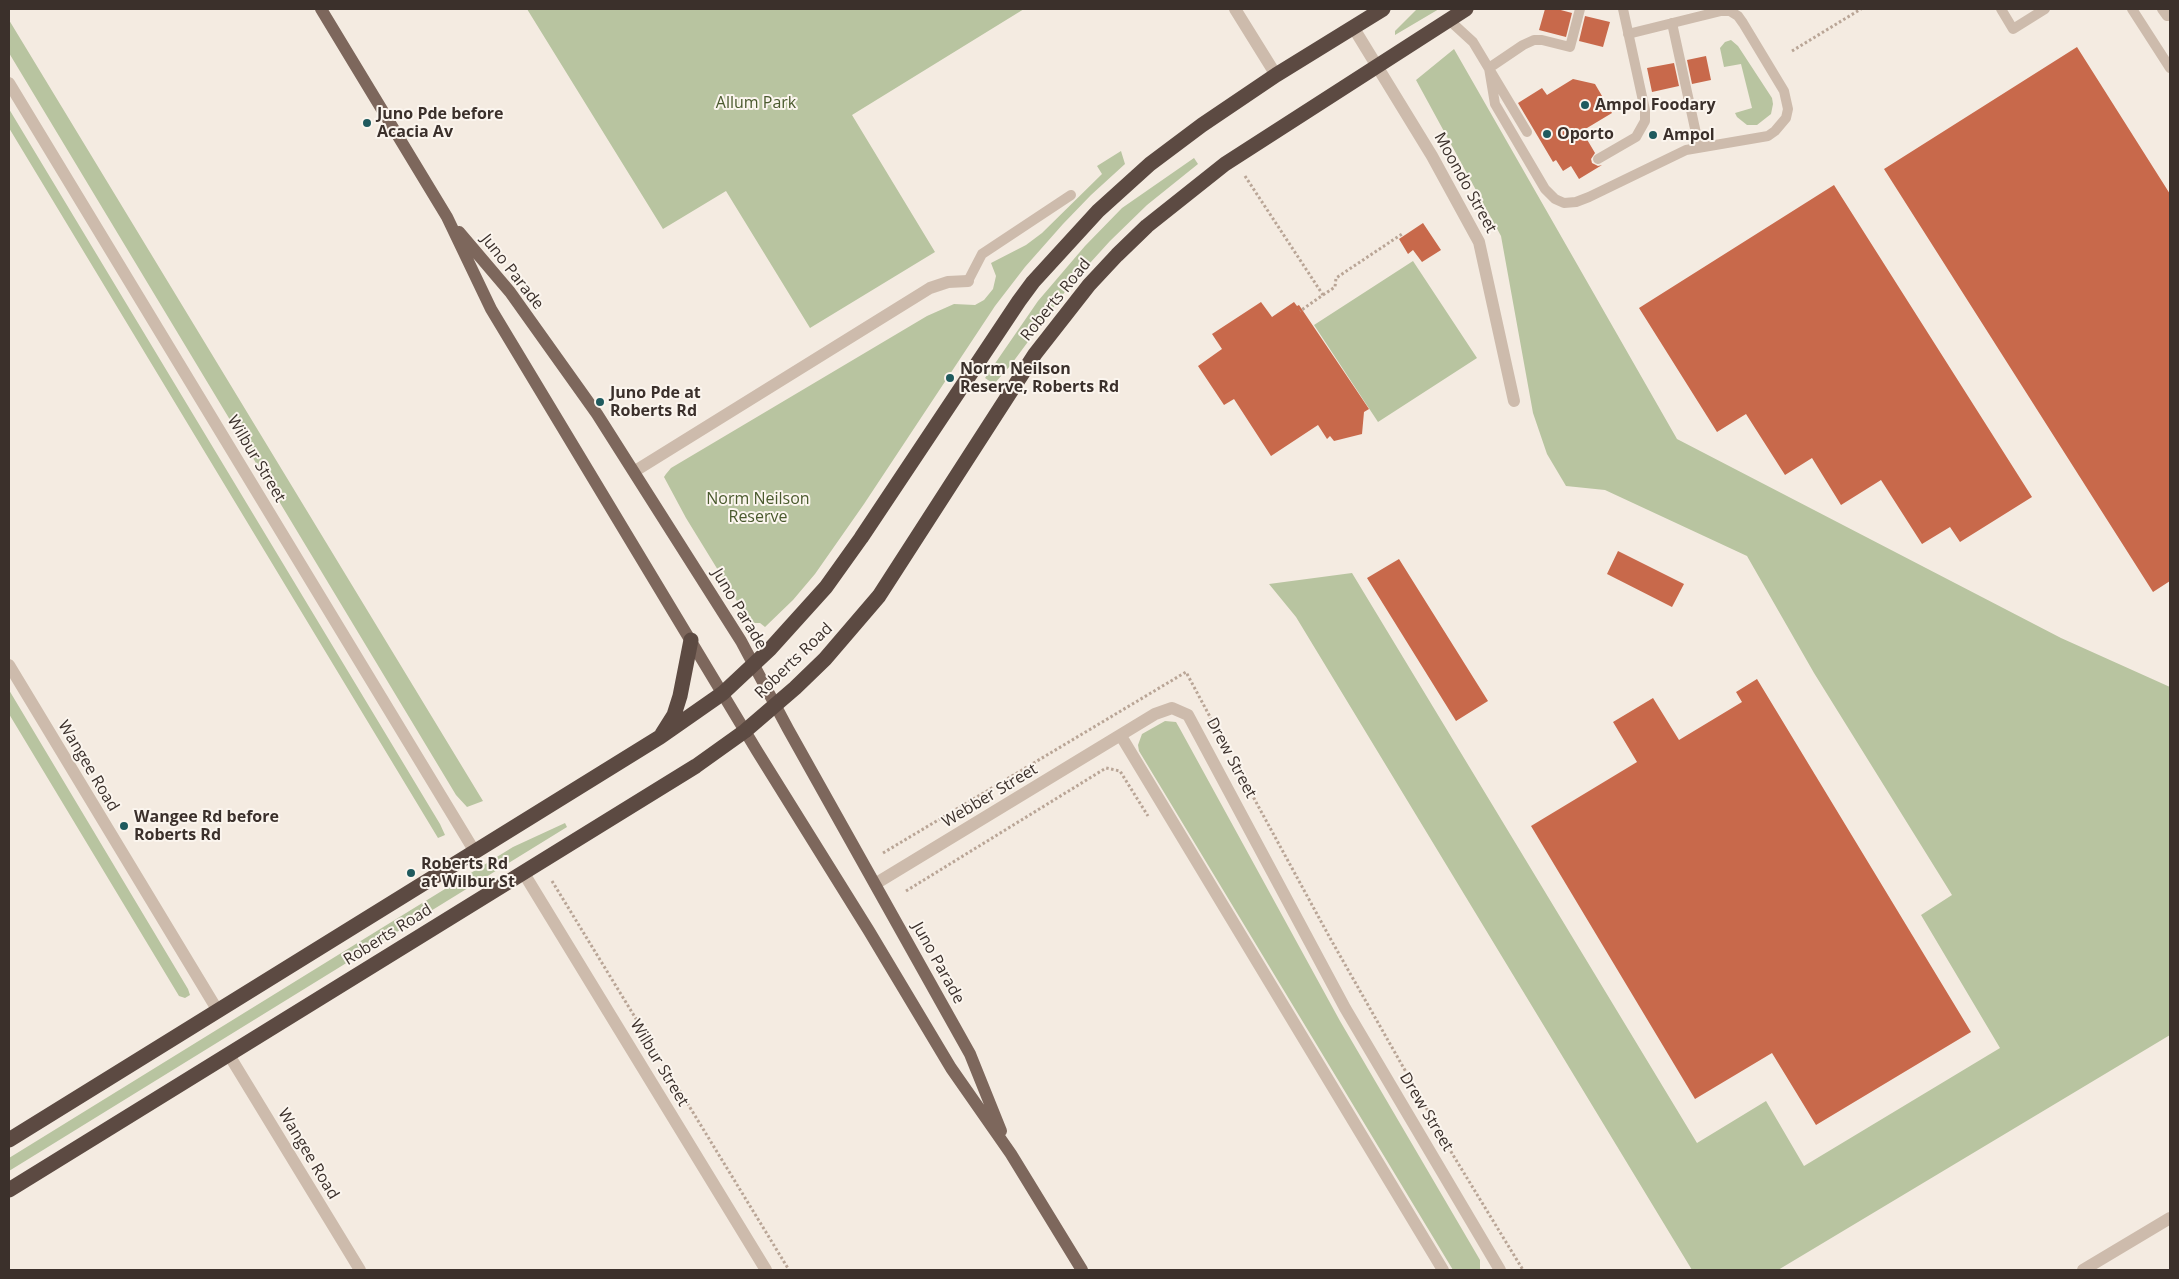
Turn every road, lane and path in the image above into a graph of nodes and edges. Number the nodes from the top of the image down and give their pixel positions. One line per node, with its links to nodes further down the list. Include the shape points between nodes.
1 (321, 9): 29 (main road, Juno Parade)
2 (1235, 9): 22 (street)
3 (1382, 9): 16 (highway, Roberts Road)
4 (1466, 9): 14 (highway, Roberts Road)
5 (1580, 9): 20 (lane, via 1570,47 1534,40)
6 (1622, 9): 17 (lane)
7 (1861, 9): 18 (path)
8 (2001, 9): 9 (lane, via 2013,29)
9 (2045, 9)
10 (2132, 9): 21 (lane)
11 (2162, 9): 13 (lane, via 2167,16)
12 (1731, 10): 15 (lane); 25 (lane, via 1743,23 1784,91 1788,109 1786,118 1768,136)
13 (2170, 14)
14 (1449, 20): 19 (highway, Roberts Road); 20 (lane, via 1473,42)
15 (1672, 23): 17 (lane); 25 (lane)
16 (1353, 27): 19 (street, Moondo Street); 22 (highway, Roberts Road)
17 (1628, 34): 26 (lane, via 1645,110 1644,121 1636,137)
18 (1792, 51)
19 (1377, 66): 34 (street, Moondo Street, via 1480,242); 40 (highway, Roberts Road, via 1225,164 1147,226 1088,285 1035,354 879,596 826,659)
20 (1489, 68): 24 (lane); 25 (lane, via 1495,104 1545,189 1564,202 1583,200 1674,154)
21 (2170, 68)
22 (1276, 75): 38 (highway, Roberts Road, via 1150,164 1098,211 1033,282 826,587)
23 (9, 83): 47 (street, Wilbur Street)
24 (1527, 132)
25 (1699, 147)
26 (1598, 159)
27 (1245, 176): 32 (path)
28 (1071, 195): 31 (lane, via 982,254)
29 (447, 217): 35 (main road, Juno Parade, via 510,292); 36 (main road, Juno Parade, via 491,309)
30 (1402, 234): 32 (path, via 1336,278 1335,287)
31 (968, 280): 35 (street, via 930,288)
32 (1323, 295): 33 (path)
33 (1300, 311)
34 (1514, 400)
35 (635, 471): 38 (main road, Juno Parade)
36 (691, 640): 39 (main road, Juno Parade); 44 (highway, via 674,715)
37 (9, 665): 53 (street, Wangee Road)
38 (754, 665): 39 (highway, Roberts Road); 40 (main road, Juno Parade)
39 (723, 693): 41 (main road, Juno Parade); 44 (highway, Roberts Road)
40 (776, 705): 41 (highway, Roberts Road); 51 (main road, Juno Parade)
41 (745, 731): 49 (highway, Roberts Road, via 696,766); 56 (main road, Juno Parade, via 951,1068)
42 (1218, 733): 48 (path, via 1186,672)
43 (1121, 736): 51 (street, Webber Street); 63 (street); 64 (street, Drew Street, via 1164,709 1181,710 1193,721 1345,1008)
44 (660, 737): 47 (highway, Roberts Road)
45 (1241, 776): 65 (path, via 1454,1156)
46 (1151, 821): 52 (path, via 1120,771 1106,768)
47 (475, 852): 53 (highway, Roberts Road)
48 (883, 853)
49 (523, 872): 54 (highway, Roberts Road); 60 (street, Wilbur Street)
50 (552, 881): 61 (path)
51 (875, 884): 56 (main road, Juno Parade, via 970,1054)
52 (906, 891)
53 (218, 1011): 55 (highway, Roberts Road)
54 (229, 1055): 57 (highway, Roberts Road); 59 (street, Wangee Road)
55 (9, 1140)
56 (1011, 1154): 62 (main road, Juno Parade)
57 (9, 1190)
58 (2170, 1218): 66 (street)
59 (360, 1270)
60 (766, 1270)
61 (789, 1270)
62 (1082, 1270)
63 (1443, 1270)
64 (1500, 1270)
65 (1523, 1270)
66 (2083, 1270)

